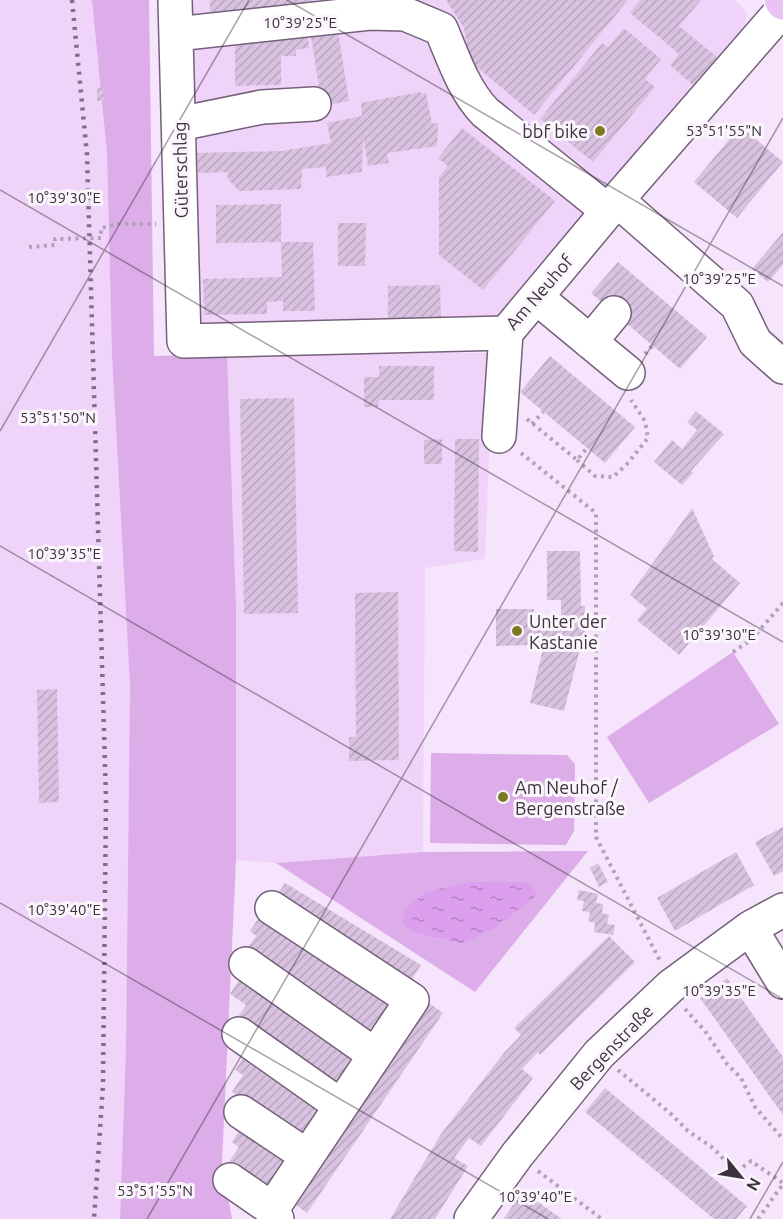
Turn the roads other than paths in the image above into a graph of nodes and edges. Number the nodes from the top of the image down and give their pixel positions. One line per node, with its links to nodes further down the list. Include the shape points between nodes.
1 (175, 0): 3 (street, Güterschlag)
2 (783, 9): 6 (street, Am Neuhof)
3 (176, 34): 5 (street, Güterschlag); 6 (street, via 370,13 405,14 420,19 441,29 463,81 484,112)
4 (314, 104): 5 (street, via 262,107)
5 (179, 124): 10 (street, Güterschlag)
6 (613, 205): 7 (street, Am Neuhof); 12 (street, via 738,305 755,342)
7 (536, 297): 9 (street, Am Neuhof); 11 (street)
8 (615, 313): 11 (street)
9 (506, 333): 10 (street, Am Neuhof); 14 (street)
10 (184, 340)
11 (590, 342): 13 (street)
12 (783, 367)
13 (627, 373)
14 (512, 426)
15 (272, 908): 21 (street, via 412,1000)
16 (783, 910): 17 (street, Bergenstraße)
17 (750, 928): 19 (street); 27 (street, Bergenstraße, via 669,988 599,1054)
18 (246, 964): 21 (street)
19 (783, 982)
20 (239, 1034): 22 (street)
21 (375, 1055): 22 (street)
22 (341, 1106): 24 (street)
23 (242, 1112): 24 (street)
24 (307, 1156): 26 (street)
25 (230, 1180): 26 (street)
26 (274, 1214)
27 (471, 1219)

